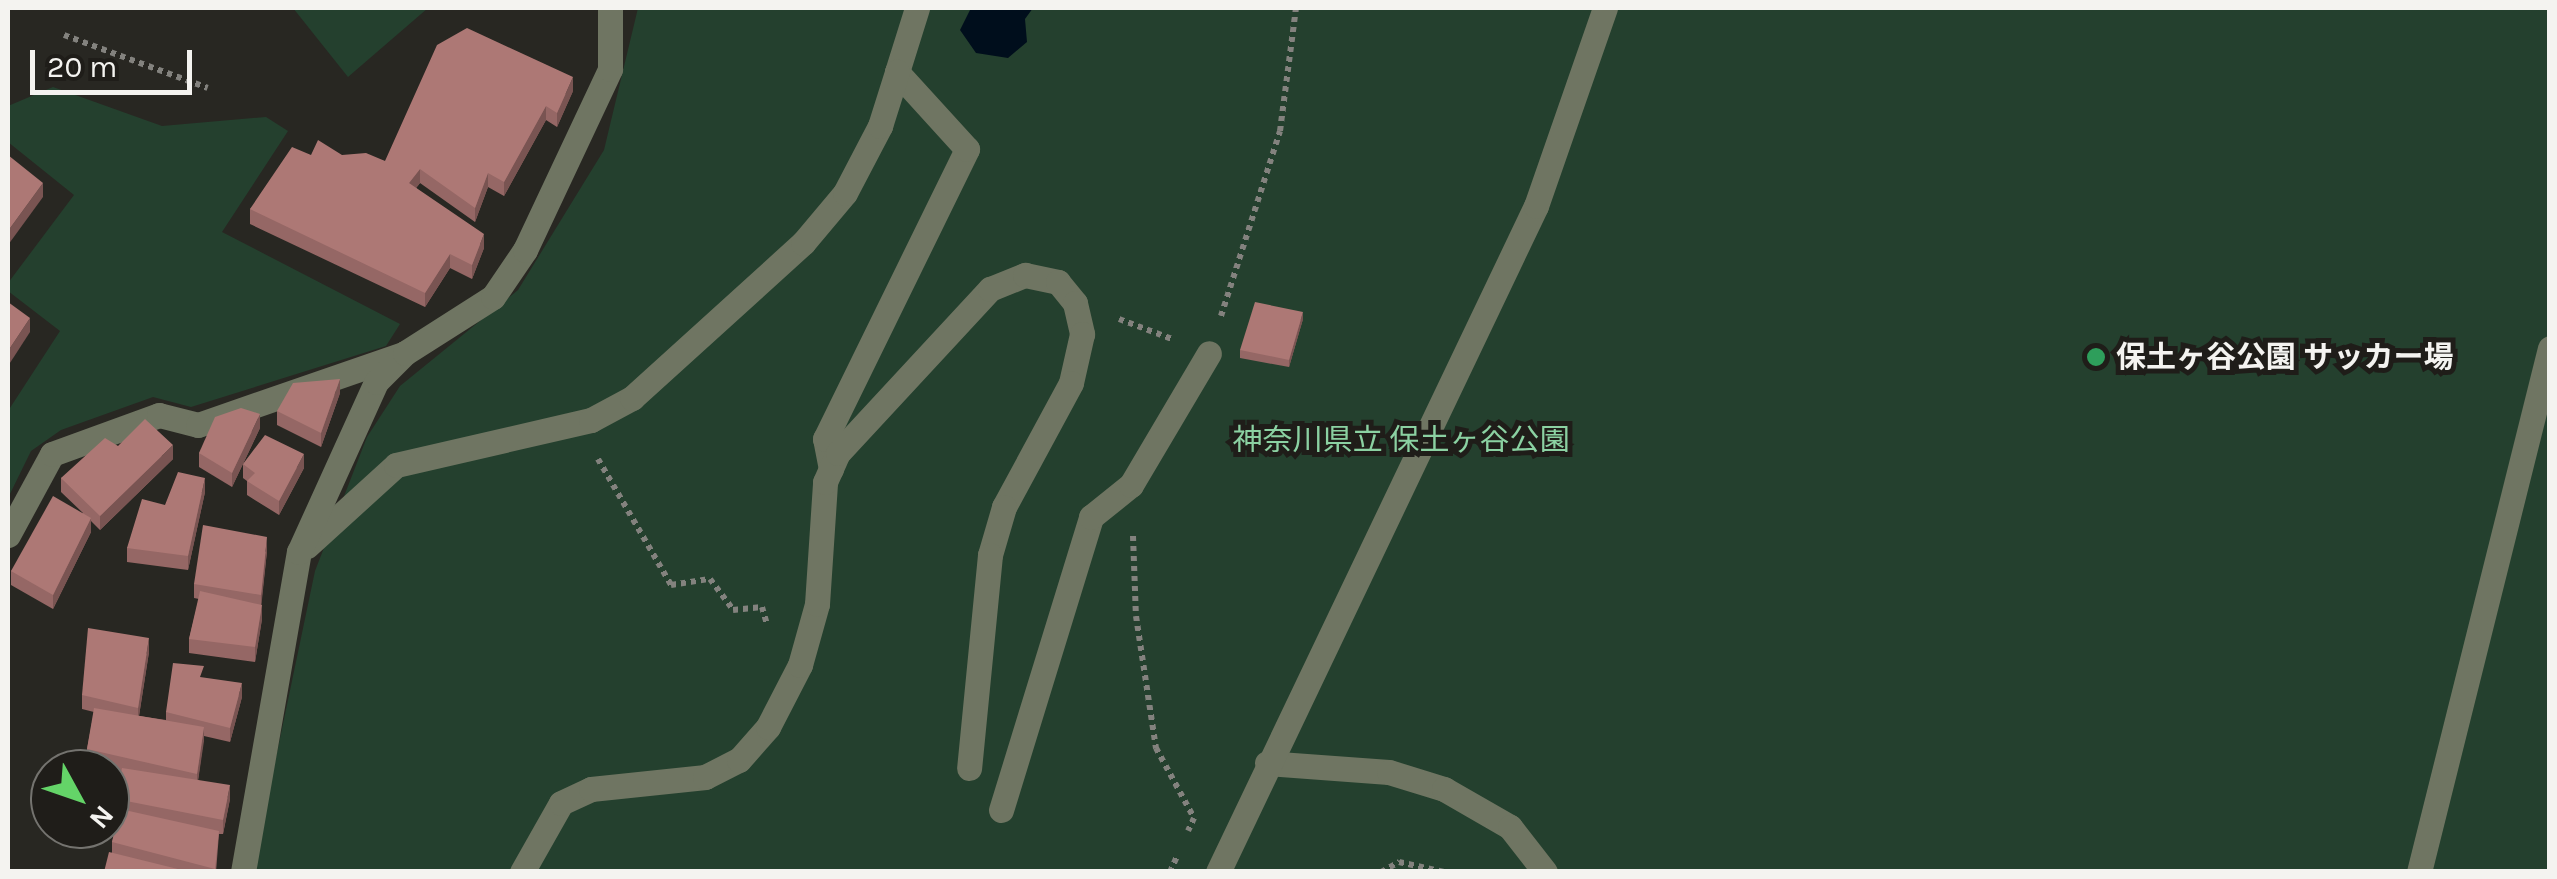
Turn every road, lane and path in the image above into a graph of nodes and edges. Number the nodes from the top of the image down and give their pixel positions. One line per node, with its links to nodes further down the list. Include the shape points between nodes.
1 (610, 8): 10 (street, via 610,69 526,250 493,298)
2 (917, 8): 6 (street)
3 (1296, 8): 11 (path, via 1280,131)
4 (1605, 8): 18 (street, via 1536,206)
5 (64, 35): 7 (path)
6 (897, 72): 12 (street, via 880,126 845,192 803,243 632,398); 13 (street, via 967,150 825,439)
7 (208, 88)
8 (1075, 303): 11 (path); 13 (street, via 1058,282 1025,275 990,289 854,433); 19 (street, via 1082,334 1071,383 1004,507 990,555)
9 (2550, 348): 28 (street)
10 (405, 353): 15 (street, via 338,371 198,425 158,415 52,454); 16 (street, via 376,382)
11 (1209, 353): 14 (street)
12 (577, 423): 16 (street, via 396,466); 17 (path, via 671,586 710,578)
13 (831, 469): 23 (street, via 820,516 817,604 800,665 768,727 739,760 705,777 591,789 561,803)
14 (1131, 485): 20 (street, via 1092,517); 21 (path, via 1136,616 1156,748)
15 (8, 536)
16 (299, 552): 22 (street)
17 (732, 610)
18 (1267, 763): 24 (street); 27 (street, via 1389,772 1444,789 1510,828)
19 (970, 768)
20 (1001, 810)
21 (1194, 818)
22 (242, 872)
23 (522, 872)
24 (1218, 872)
25 (1381, 872): 26 (path, via 1399,862)
26 (1444, 872)
27 (1545, 872)
28 (2419, 872)

